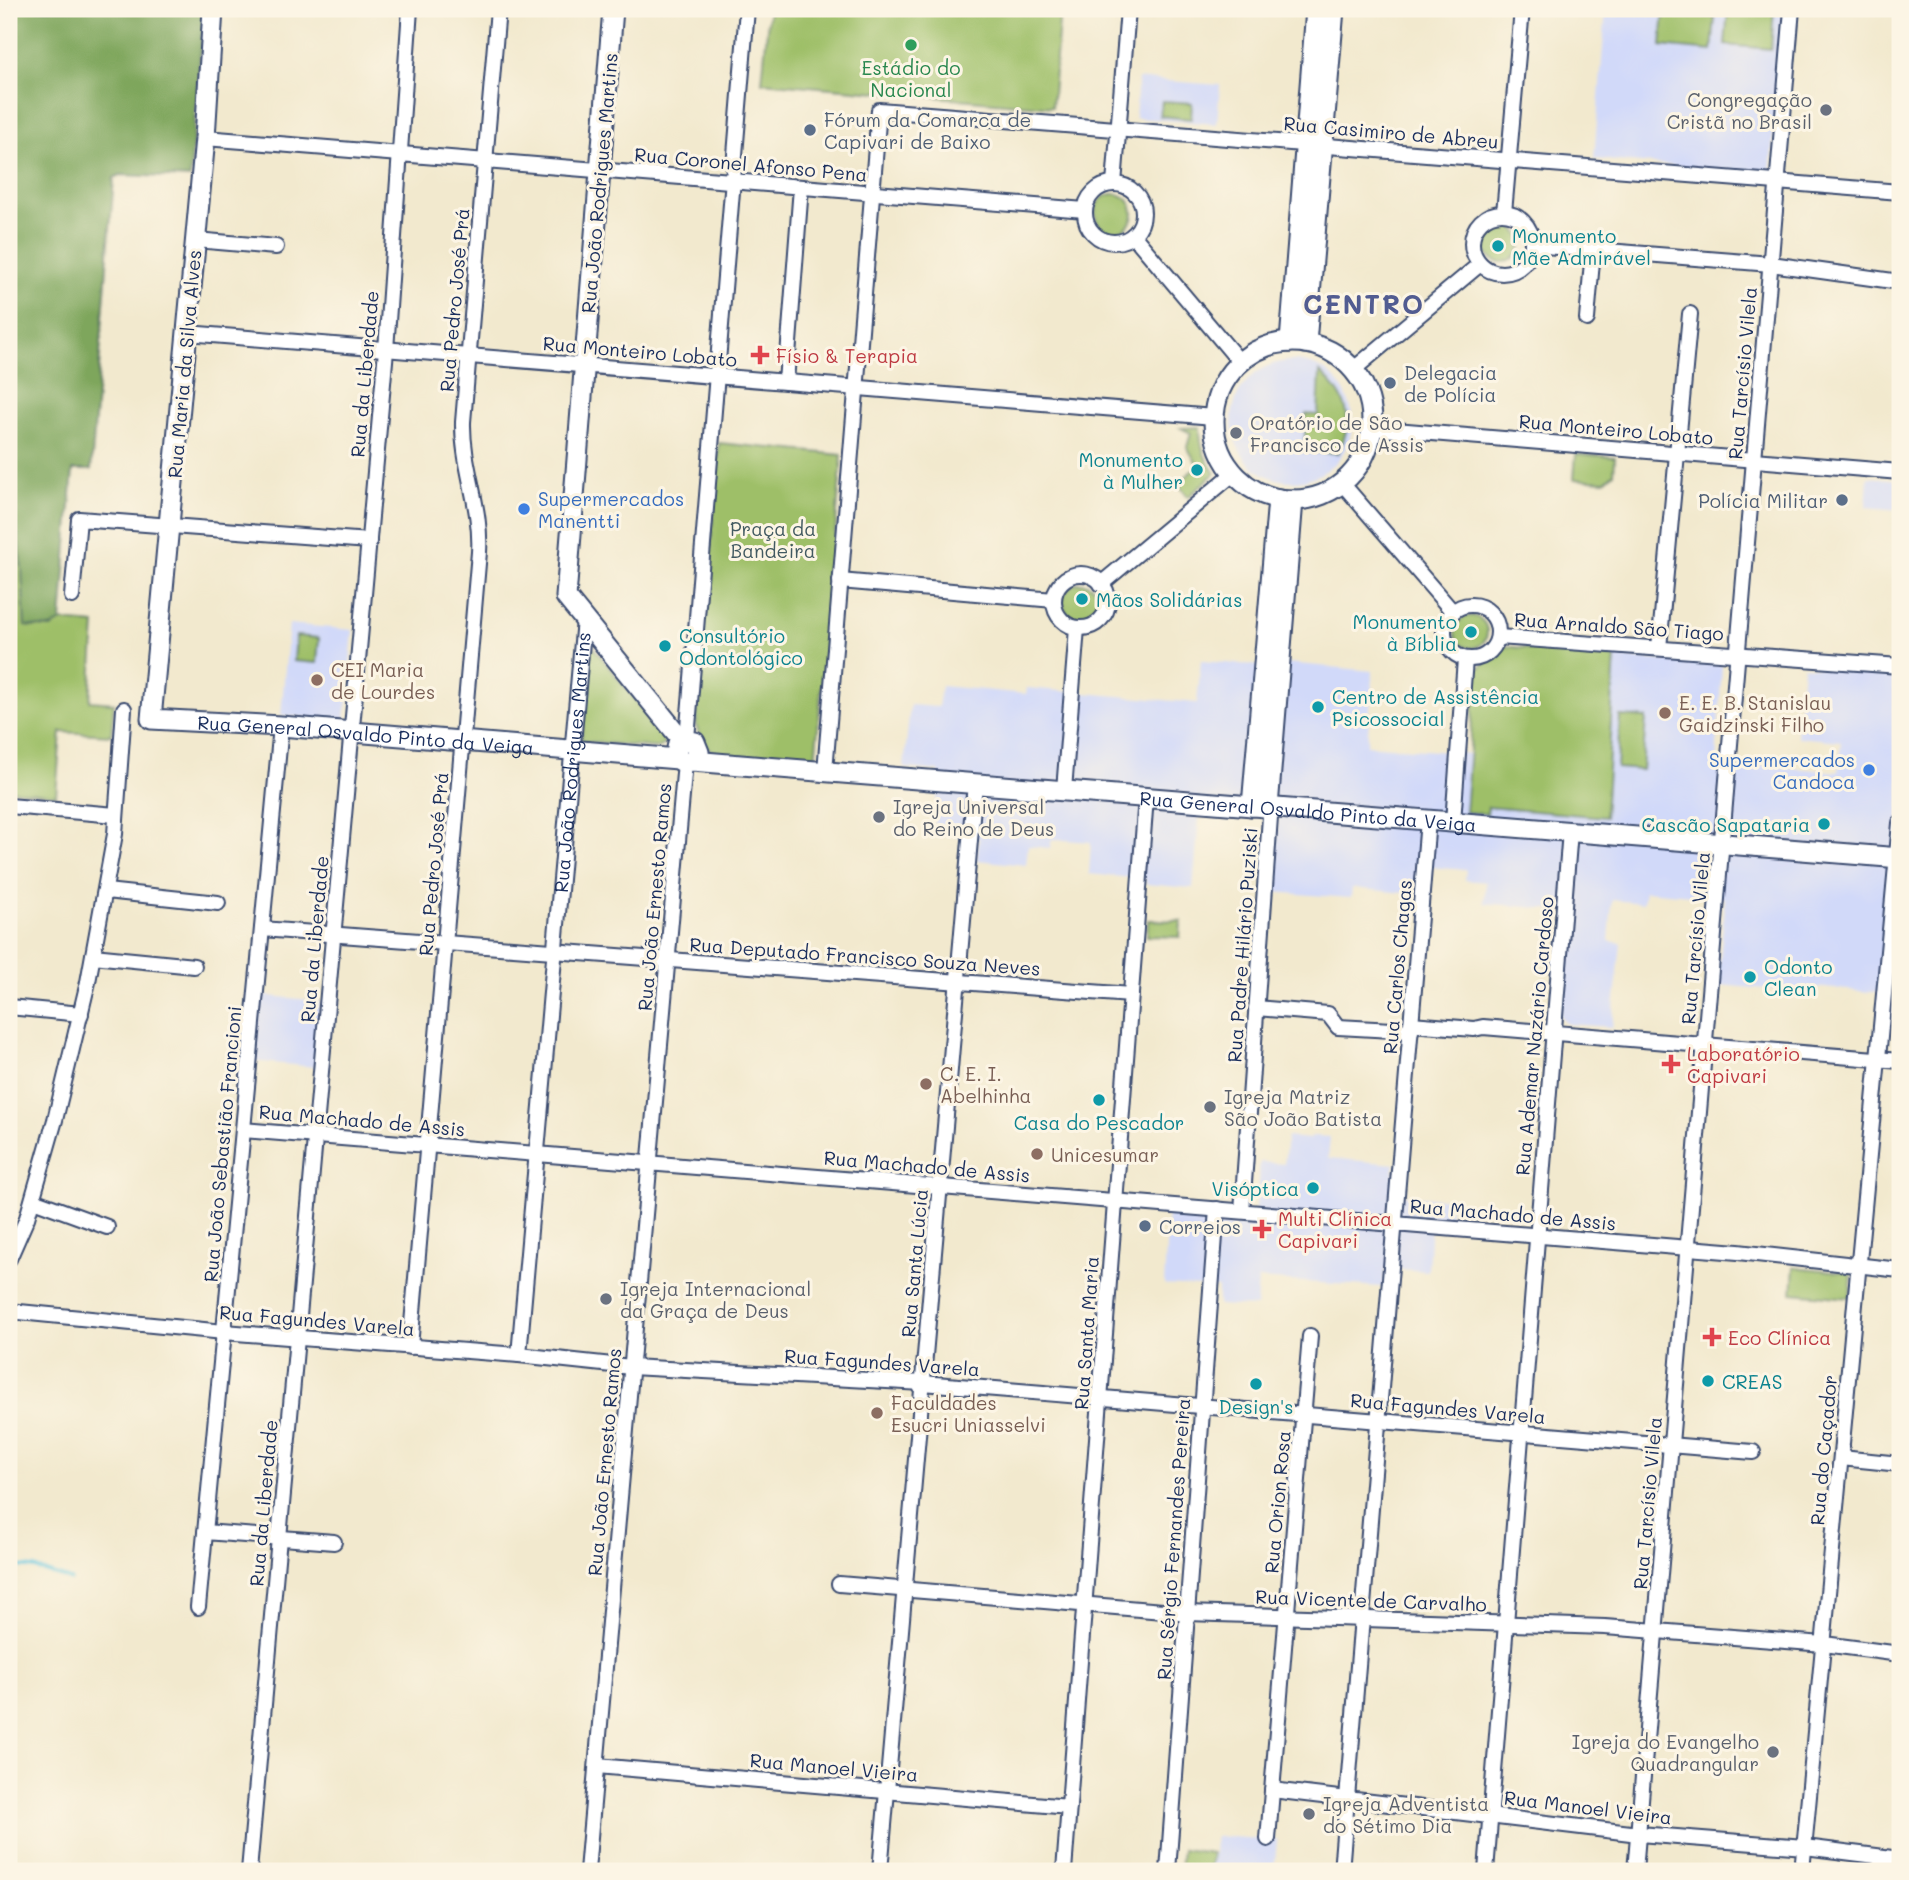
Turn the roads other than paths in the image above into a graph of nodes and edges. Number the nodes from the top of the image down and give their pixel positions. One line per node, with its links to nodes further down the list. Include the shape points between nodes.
1 (213, 9): 12 (street, Rua Maria da Silva Alves)
2 (410, 9): 14 (street, Rua da Liberdade)
3 (498, 9): 15 (street, Rua Pedro José Prá)
4 (613, 9): 17 (street, Rua João Rodrigues Martins)
5 (747, 9): 18 (street, Rua João Ernesto Ramos)
6 (1128, 9): 11 (street)
7 (1317, 9): 13 (street)
8 (1334, 9): 13 (street)
9 (1521, 9): 16 (street)
10 (1792, 9): 19 (street, Rua Tarcísio Vilela)
11 (1118, 130): 13 (street, Rua Casimiro de Abreu); 20 (street); 22 (street, Rua Casimiro de Abreu, via 879,110)
12 (205, 138): 14 (street, Rua Coronel Afonso Pena); 27 (street, Rua Maria da Silva Alves)
13 (1314, 145): 16 (street, Rua Casimiro de Abreu); 37 (street)
14 (400, 154): 15 (street, Rua Coronel Afonso Pena); 38 (street, Rua da Liberdade)
15 (485, 161): 17 (street, Rua Coronel Afonso Pena); 39 (street, Rua Pedro José Prá)
16 (1509, 161): 19 (street, Rua Casimiro de Abreu); 25 (street)
17 (600, 171): 18 (street, Rua Coronel Afonso Pena); 41 (street, Rua João Rodrigues Martins)
18 (733, 181): 21 (street, Rua Coronel Afonso Pena); 43 (street, Rua João Ernesto Ramos)
19 (1777, 182): 23 (street, Rua Casimiro de Abreu); 32 (street, Rua Tarcísio Vilela)
20 (1114, 184): 24 (street, via 1093,194); 26 (street, via 1132,190 1142,206 1141,223)
21 (801, 187): 22 (street, Rua Coronel Afonso Pena); 44 (street)
22 (872, 192): 24 (street, Rua Coronel Afonso Pena); 45 (street)
23 (1900, 192)
24 (1085, 210): 26 (street, via 1089,226 1102,239 1120,241)
25 (1504, 213): 28 (street, via 1525,222); 31 (street, via 1483,219 1477,227 1472,246)
26 (1133, 235): 40 (street)
27 (196, 240): 29 (street); 36 (street, Rua Maria da Silva Alves)
28 (1532, 245): 30 (street); 31 (street, via 1525,263 1508,273)
29 (276, 247)
30 (1593, 250): 32 (street); 35 (street)
31 (1480, 264): 42 (street)
32 (1770, 264): 33 (street); 49 (street, Rua Tarcísio Vilela)
33 (1900, 282)
34 (1690, 314): 48 (street)
35 (1587, 319)
36 (187, 333): 38 (street, Rua Monteiro Lobato); 54 (street, Rua Maria da Silva Alves)
37 (1298, 342): 40 (street, via 1274,343); 42 (street, via 1324,347)
38 (387, 349): 39 (street, Rua Monteiro Lobato); 55 (street, Rua da Liberdade)
39 (468, 356): 41 (street, Rua Monteiro Lobato); 71 (street, Rua Pedro José Prá, via 463,435 480,538)
40 (1239, 362): 46 (street, via 1218,396)
41 (584, 366): 43 (street, Rua Monteiro Lobato); 61 (street, Rua João Rodrigues Martins, via 566,597)
42 (1354, 369): 47 (street, via 1371,406)
43 (717, 377): 44 (street, Rua Monteiro Lobato); 73 (street, Rua João Ernesto Ramos)
44 (786, 382): 45 (street, Rua Monteiro Lobato)
45 (856, 388): 46 (street, Rua Monteiro Lobato); 56 (street)
46 (1214, 417): 51 (street, via 1217,443)
47 (1371, 429): 48 (street, Rua Monteiro Lobato); 52 (street, via 1355,469)
48 (1677, 454): 49 (street, Rua Monteiro Lobato); 64 (street)
49 (1754, 460): 50 (street, Rua Monteiro Lobato); 65 (street, Rua Tarcísio Vilela)
50 (1900, 472)
51 (1233, 474): 53 (street, via 1263,494); 57 (street)
52 (1341, 482): 53 (street, via 1313,497); 60 (street)
53 (1286, 499): 79 (street)
54 (170, 526): 55 (street); 58 (street, via 79,519); 68 (street, Rua Maria da Silva Alves)
55 (369, 541): 70 (street, Rua da Liberdade)
56 (840, 581): 59 (street); 74 (street)
57 (1101, 584): 59 (street, via 1088,575 1072,575 1059,585); 62 (street, via 1108,599 1104,615 1092,625)
58 (72, 596)
59 (1054, 600): 62 (street, via 1060,618)
60 (1453, 612): 63 (street, via 1468,605 1484,608 1496,620); 66 (street, via 1444,626 1446,643)
61 (584, 619): 72 (street, Rua João Rodrigues Martins); 73 (street)
62 (1077, 628): 76 (street)
63 (1498, 637): 64 (street, Rua Arnaldo São Tiago); 66 (street, via 1483,657)
64 (1659, 648): 65 (street, Rua Arnaldo São Tiago)
65 (1738, 654): 67 (street, Rua Arnaldo São Tiago); 85 (street, Rua Tarcísio Vilela)
66 (1465, 659): 82 (street)
67 (1900, 666)
68 (134, 718): 69 (street, Rua General Osvaldo Pinto da Veiga); 80 (street)
69 (281, 726): 70 (street, Rua General Osvaldo Pinto da Veiga); 89 (street, Rua João Sebastião Francioni)
70 (352, 732): 71 (street, Rua General Osvaldo Pinto da Veiga); 90 (street, Rua da Liberdade)
71 (463, 741): 72 (street, Rua General Osvaldo Pinto da Veiga); 91 (street, Rua Pedro José Prá)
72 (572, 750): 73 (street, Rua General Osvaldo Pinto da Veiga); 92 (street, Rua João Rodrigues Martins)
73 (687, 751): 74 (street, Rua General Osvaldo Pinto da Veiga, via 716,762); 94 (street, Rua João Ernesto Ramos)
74 (825, 771): 75 (street, Rua General Osvaldo Pinto da Veiga)
75 (975, 783): 76 (street, Rua General Osvaldo Pinto da Veiga); 96 (street, Rua Santa Lúcia)
76 (1064, 790): 77 (street, Rua General Osvaldo Pinto da Veiga)
77 (1146, 797): 79 (street, Rua General Osvaldo Pinto da Veiga); 97 (street, Rua Santa Maria)
78 (9, 806): 80 (street)
79 (1260, 806): 81 (street, Rua General Osvaldo Pinto da Veiga); 99 (street, Rua Padre Hilário Puziski, via 1270,817)
80 (117, 815): 87 (street)
81 (1428, 820): 82 (street, Rua General Osvaldo Pinto da Veiga); 101 (street, Rua Carlos Chagas)
82 (1453, 822): 84 (street, Rua General Osvaldo Pinto da Veiga)
83 (1900, 823): 86 (street, Rua do Caçador)
84 (1570, 831): 85 (street, Rua General Osvaldo Pinto da Veiga); 102 (street, Rua Ademar Nazário Cardoso)
85 (1722, 844): 86 (street, Rua General Osvaldo Pinto da Veiga); 103 (street, Rua Tarcísio Vilela)
86 (1899, 858): 104 (street, Rua do Caçador)
87 (106, 891): 88 (street); 93 (street)
88 (218, 903)
89 (261, 929): 90 (street, Rua Deputado Francisco Souza Neves); 106 (street, Rua João Sebastião Francioni)
90 (334, 935): 91 (street, Rua Deputado Francisco Souza Neves); 107 (street, Rua da Liberdade)
91 (445, 943): 92 (street, Rua Deputado Francisco Souza Neves); 108 (street, Rua Pedro José Prá)
92 (555, 951): 94 (street, Rua Deputado Francisco Souza Neves); 109 (street, Rua João Rodrigues Martins)
93 (93, 956): 95 (street); 100 (street)
94 (668, 960): 96 (street, Rua Deputado Francisco Souza Neves); 110 (street, Rua João Ernesto Ramos)
95 (194, 966)
96 (958, 982): 97 (street, Rua Deputado Francisco Souza Neves); 111 (street, Rua Santa Lúcia)
97 (1130, 995): 113 (street, Rua Santa Maria)
98 (9, 1007): 100 (street)
99 (1256, 1008): 101 (street, via 1328,1014 1338,1027); 115 (street, Rua Padre Hilário Puziski)
100 (81, 1014): 112 (street)
101 (1411, 1028): 102 (street); 116 (street, Rua Carlos Chagas)
102 (1553, 1032): 103 (street); 118 (street, Rua Ademar Nazário Cardoso)
103 (1705, 1045): 104 (street); 119 (street, Rua Tarcísio Vilela)
104 (1878, 1059): 105 (street); 121 (street, Rua do Caçador)
105 (1900, 1061)
106 (243, 1130): 107 (street, Rua Machado de Assis); 124 (street, Rua João Sebastião Francioni)
107 (315, 1136): 108 (street, Rua Machado de Assis); 126 (street, Rua da Liberdade)
108 (428, 1145): 109 (street, Rua Machado de Assis); 127 (street, Rua Pedro José Prá)
109 (537, 1154): 110 (street, Rua Machado de Assis); 128 (street, Rua João Rodrigues Martins)
110 (650, 1163): 111 (street, Rua Machado de Assis); 129 (street, Rua João Ernesto Ramos)
111 (940, 1187): 113 (street, Rua Machado de Assis); 130 (street, Rua Santa Lúcia)
112 (33, 1200): 117 (street); 120 (street)
113 (1115, 1201): 114 (street, Rua Machado de Assis); 131 (street, Rua Santa Maria)
114 (1217, 1209): 115 (street, Rua Machado de Assis); 132 (street, Rua Sérgio Fernandes Pereira)
115 (1242, 1211): 116 (street, Rua Machado de Assis)
116 (1395, 1224): 118 (street, Rua Machado de Assis); 134 (street, Rua Carlos Chagas)
117 (107, 1227)
118 (1537, 1236): 119 (street, Rua Machado de Assis); 135 (street, Rua Ademar Nazário Cardoso)
119 (1688, 1248): 121 (street, Rua Machado de Assis); 136 (street, Rua Tarcísio Vilela)
120 (9, 1259)
121 (1859, 1267): 122 (street, Rua Machado de Assis); 138 (street, Rua do Caçador)
122 (1900, 1270)
123 (9, 1311): 124 (street, Rua Fagundes Varela)
124 (224, 1332): 126 (street, Rua Fagundes Varela); 140 (street, Rua João Sebastião Francioni)
125 (1310, 1336): 133 (street, Rua Orion Rosa)
126 (297, 1337): 127 (street, Rua Fagundes Varela); 141 (street, Rua da Liberdade)
127 (410, 1347): 128 (street, Rua Fagundes Varela)
128 (519, 1355): 129 (street, Rua Fagundes Varela)
129 (631, 1367): 130 (street, Rua Fagundes Varela); 154 (street, Rua João Ernesto Ramos)
130 (923, 1383): 131 (street, Rua Fagundes Varela); 144 (street, Rua Santa Lúcia)
131 (1100, 1398): 132 (street, Rua Fagundes Varela); 145 (street, Rua Santa Maria)
132 (1202, 1406): 133 (street, Rua Fagundes Varela); 147 (street, Rua Sérgio Fernandes Pereira)
133 (1303, 1415): 134 (street, Rua Fagundes Varela); 148 (street, Rua Orion Rosa)
134 (1378, 1421): 135 (street, Rua Fagundes Varela); 149 (street, Rua Carlos Chagas)
135 (1521, 1433): 136 (street, Rua Fagundes Varela); 150 (street, Rua Ademar Nazário Cardoso)
136 (1671, 1446): 137 (street, Rua Fagundes Varela); 151 (street, Rua Tarcísio Vilela)
137 (1753, 1452)
138 (1841, 1458): 139 (street); 152 (street, Rua do Caçador)
139 (1900, 1464)
140 (205, 1532): 141 (street); 146 (street, Rua João Sebastião Francioni)
141 (279, 1538): 142 (street); 164 (street, Rua da Liberdade)
142 (334, 1542)
143 (839, 1584): 144 (street, Rua Vicente de Carvalho)
144 (905, 1590): 145 (street, Rua Vicente de Carvalho); 156 (street, Rua Santa Lúcia)
145 (1084, 1604): 147 (street, Rua Vicente de Carvalho); 158 (street, Rua Santa Maria)
146 (198, 1607)
147 (1187, 1612): 148 (street, Rua Vicente de Carvalho); 168 (street, Rua Sérgio Fernandes Pereira)
148 (1286, 1616): 149 (street, Rua Vicente de Carvalho); 155 (street, Rua Orion Rosa)
149 (1362, 1619): 150 (street, Rua Vicente de Carvalho); 157 (street, Rua Carlos Chagas)
150 (1506, 1623): 151 (street, Rua Vicente de Carvalho); 159 (street, Rua Ademar Nazário Cardoso)
151 (1656, 1631): 152 (street, Rua Vicente de Carvalho); 160 (street, Rua Tarcísio Vilela)
152 (1824, 1644): 153 (street, Rua Vicente de Carvalho); 162 (street, Rua do Caçador)
153 (1900, 1654)
154 (597, 1766): 156 (street, Rua Manoel Vieira); 165 (street, Rua João Ernesto Ramos)
155 (1272, 1790): 157 (street, Rua Manoel Vieira); 161 (street, Rua Orion Rosa)
156 (887, 1791): 158 (street, Rua Manoel Vieira); 166 (street, Rua Santa Lúcia)
157 (1347, 1797): 159 (street, Rua Manoel Vieira); 169 (street, Rua Carlos Chagas)
158 (1069, 1807): 167 (street, Rua Santa Maria)
159 (1490, 1815): 160 (street, Rua Manoel Vieira); 170 (street, Rua Ademar Nazário Cardoso)
160 (1639, 1834): 162 (street, Rua Manoel Vieira); 171 (street, Rua Tarcísio Vilela)
161 (1268, 1839)
162 (1805, 1847): 163 (street, Rua Manoel Vieira); 172 (street, Rua do Caçador)
163 (1900, 1859)
164 (249, 1871)
165 (587, 1871)
166 (880, 1871)
167 (1064, 1871)
168 (1168, 1871)
169 (1341, 1871)
170 (1486, 1871)
171 (1635, 1871)
172 (1802, 1871)

